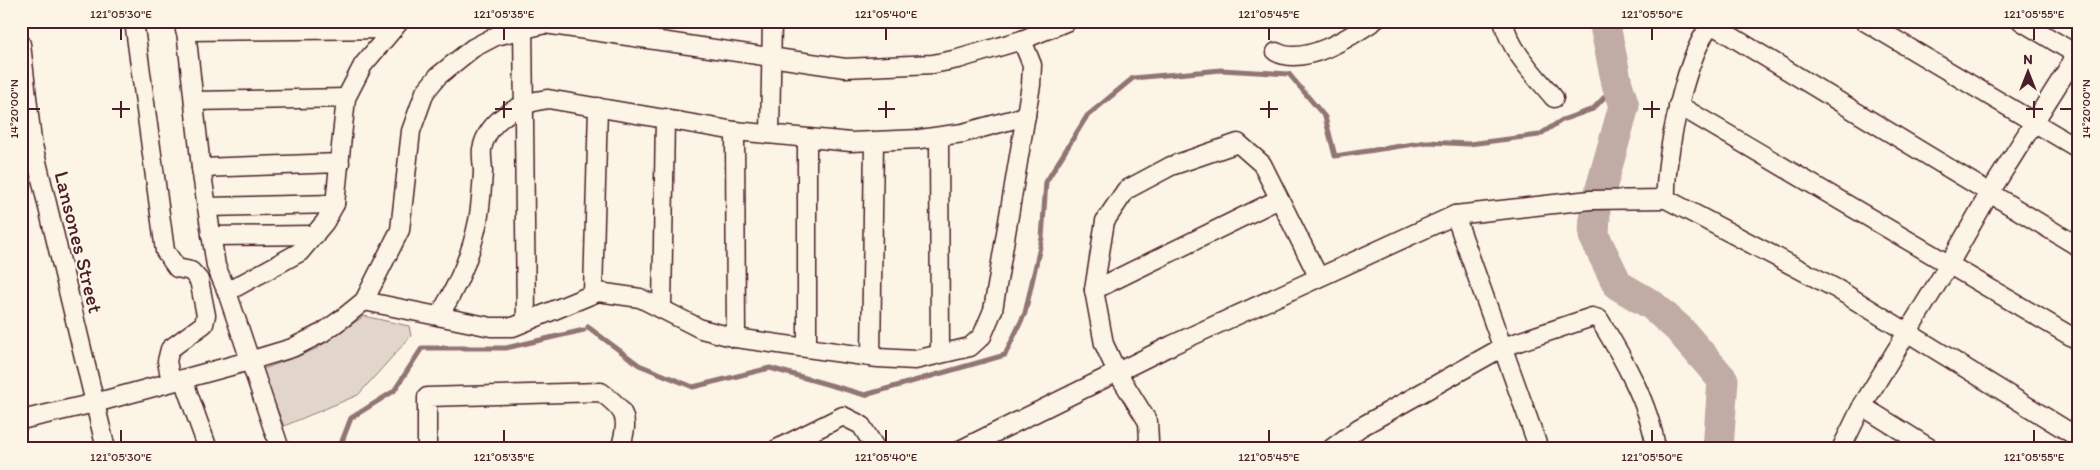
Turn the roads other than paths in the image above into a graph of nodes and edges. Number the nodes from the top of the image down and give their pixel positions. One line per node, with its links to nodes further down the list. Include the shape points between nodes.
1 (134, 21): 62 (street, via 166,251 177,268 190,271 198,280 206,316 204,324 170,349 167,361)
2 (772, 21): 16 (street)
3 (1068, 21): 12 (street)
4 (1504, 21): 18 (street, via 1507,36 1522,60)
5 (1864, 21): 25 (street)
6 (2020, 21): 15 (street)
7 (1713, 23): 21 (street, via 1690,62); 35 (street)
8 (523, 24): 16 (street, via 545,24); 20 (street); 49 (street, via 473,48 438,76 425,92 412,131 400,230)
9 (1366, 24): 14 (street, via 1312,54 1286,57)
10 (396, 25): 11 (street); 17 (street, via 363,65)
11 (185, 26): 19 (street)
12 (1022, 40): 16 (street, via 976,55 933,64 845,68); 23 (street, via 1032,64)
13 (21, 44): 30 (street, Lansones Street)
14 (1276, 52)
15 (2078, 54): 25 (street)
16 (770, 58): 27 (street)
17 (346, 98): 19 (street); 33 (street)
18 (1554, 98)
19 (194, 101): 34 (street)
20 (523, 104): 22 (street, via 548,99); 51 (street, via 506,114 491,130 482,149 481,197 471,251); 52 (street)
21 (1678, 105): 37 (street); 44 (street)
22 (598, 107): 24 (street); 48 (street)
23 (1026, 116): 28 (street); 58 (street, via 993,310 982,336 970,346)
24 (665, 118): 26 (street); 50 (street)
25 (2033, 122): 32 (street); 35 (street)
26 (735, 131): 27 (street); 54 (street)
27 (770, 134): 29 (street)
28 (939, 137): 31 (street); 58 (street)
29 (807, 138): 31 (street); 56 (street)
30 (26, 142): 63 (street, Lansones Street)
31 (874, 142): 59 (street)
32 (2079, 149)
33 (340, 163): 34 (street); 38 (street)
34 (201, 168): 39 (street)
35 (1989, 194): 43 (street); 44 (street)
36 (1279, 199): 45 (street); 46 (street); 46 (street, via 1262,164 1238,142 1171,166 1126,190 1105,221)
37 (1666, 199): 40 (street, via 1590,200); 53 (street, via 1837,290)
38 (335, 204): 39 (street); 41 (street)
39 (207, 207): 42 (street)
40 (1455, 215): 45 (street); 57 (street)
41 (314, 235): 42 (street); 47 (street, via 300,252)
42 (211, 236): 47 (street, via 216,266)
43 (2079, 247)
44 (1948, 266): 53 (street); 55 (street)
45 (1318, 276): 61 (street)
46 (1094, 290): 61 (street, via 1104,344)
47 (227, 292): 60 (street)
48 (593, 294): 50 (street, via 640,298); 52 (street)
49 (364, 301): 51 (street); 60 (street, via 322,333 292,348)
50 (662, 309): 54 (street, via 701,329)
51 (439, 316): 52 (street, via 491,327 513,327)
52 (526, 321)
53 (1905, 333): 64 (street); 66 (street)
54 (736, 338): 56 (street)
55 (2079, 341)
56 (807, 346): 59 (street)
57 (1503, 347): 76 (street, via 1359,428); 77 (street); 78 (street, via 1592,317 1599,319 1621,355 1654,431)
58 (940, 353): 59 (street, via 915,360)
59 (871, 357)
60 (250, 361): 62 (street); 69 (street)
61 (1117, 372): 74 (street); 75 (street, via 1148,422 1149,442)
62 (177, 381): 63 (street); 68 (street)
63 (96, 403): 65 (street); 67 (street, Lansones Street)
64 (1862, 406): 79 (street); 80 (street)
65 (21, 420)
66 (2079, 438)
67 (106, 449)
68 (208, 449)
69 (280, 449)
70 (427, 449): 71 (street, via 427,397 600,392 620,407 627,423)
71 (620, 449)
72 (777, 449): 73 (street, via 843,416 861,425)
73 (876, 449)
74 (962, 449)
75 (1144, 449)
76 (1331, 449)
77 (1540, 449)
78 (1656, 449)
79 (1841, 449)
80 (1931, 449)

